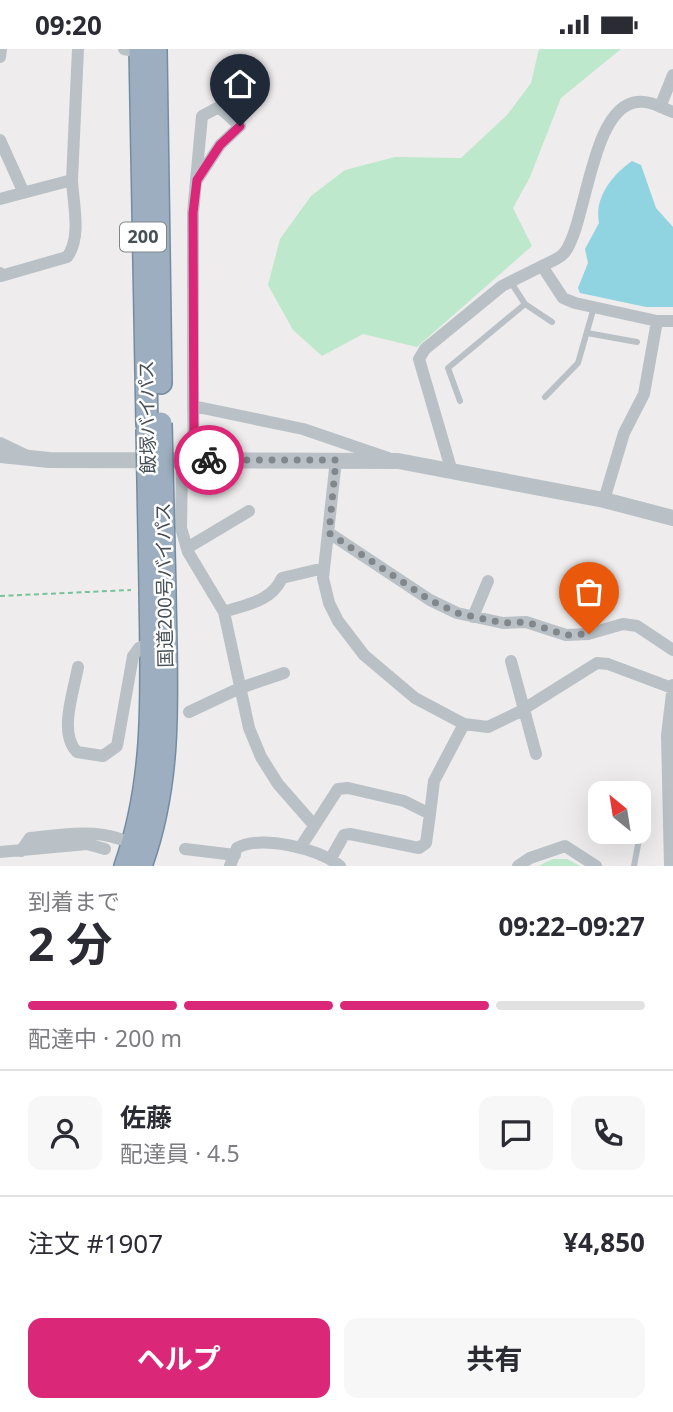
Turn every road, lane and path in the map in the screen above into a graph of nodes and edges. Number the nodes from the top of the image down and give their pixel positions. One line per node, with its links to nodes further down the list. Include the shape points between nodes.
1 (1, 49): 4 (street)
2 (78, 49): 9 (street)
3 (143, 51): 40 (highway, 国道200号バイパス / 200, bridge, via 154,423)
4 (0, 57)
5 (673, 75): 6 (street)
6 (660, 107): 7 (street); 13 (street, via 636,102 614,116 596,153 569,243 560,256)
7 (673, 112)
8 (0, 140): 11 (street)
9 (72, 180): 11 (street); 14 (street, via 74,249 67,257)
10 (197, 180): 10 (street, via 202,116 219,107 240,126 220,145); 25 (street)
11 (23, 191): 12 (street)
12 (0, 199)
13 (542, 266): 15 (street); 17 (street, via 562,297)
14 (0, 273)
15 (510, 281): 16 (lane); 32 (street, via 425,349 419,359)
16 (525, 304): 20 (lane); 24 (lane, via 448,368)
17 (594, 307): 18 (street); 21 (lane)
18 (657, 321): 19 (street); 33 (street, via 643,394 624,433)
19 (673, 321)
20 (552, 322)
21 (587, 333): 22 (lane); 23 (lane, via 578,363)
22 (637, 342)
23 (545, 397)
24 (460, 401)
25 (193, 406): 29 (street); 31 (street, via 303,429)
26 (0, 443): 28 (street)
27 (0, 455): 28 (street)
28 (31, 458): 29 (street)
29 (188, 460): 30 (street); 37 (street, via 181,528)
30 (336, 460): 31 (street); 36 (street)
31 (398, 461): 32 (street)
32 (452, 472): 33 (street)
33 (604, 500): 35 (street)
34 (249, 510): 37 (street)
35 (673, 518)
36 (329, 533): 38 (street); 43 (street, via 430,600)
37 (187, 548): 42 (street)
38 (324, 568): 42 (street, via 282,578 268,598); 53 (street, via 329,603 364,655 415,698)
39 (488, 580): 43 (street)
40 (149, 589): 41 (path); 44 (highway, 200); 54 (highway, 国道200号バイパス / 200)
41 (0, 596)
42 (224, 612): 50 (street)
43 (473, 617): 45 (street, via 526,622 566,635 630,625)
44 (150, 643): 47 (street, via 133,656 117,746 103,756 77,752 71,743 67,727); 54 (highway, 200)
45 (673, 650)
46 (511, 661): 51 (street)
47 (78, 667)
48 (284, 673): 50 (street)
49 (673, 686): 51 (street, via 597,663); 71 (street, via 667,735)
50 (240, 688): 52 (street); 57 (street, via 261,757)
51 (524, 709): 53 (street, via 488,727); 55 (street)
52 (188, 712)
53 (464, 724): 56 (street, via 434,781)
54 (159, 743): 61 (highway, via 138,772); 65 (highway, 200); 66 (highway, 国道200号バイパス / 200, via 158,810); 67 (highway, via 171,767 165,833)
55 (537, 754)
56 (430, 814): 57 (street, via 404,801 348,788 338,789); 64 (street, via 426,843 419,848 344,835)
57 (313, 824): 59 (street)
58 (638, 844): 70 (lane)
59 (300, 848): 63 (street, via 248,842 237,848); 64 (street)
60 (185, 849): 63 (street)
61 (112, 851): 62 (street, via 109,835 81,833 30,838 20,851)
62 (0, 852)
63 (233, 860)
64 (336, 862)
65 (125, 866)
66 (141, 866)
67 (155, 866)
68 (518, 866): 69 (street, via 565,846)
69 (596, 866)
70 (634, 866)
71 (670, 866)

